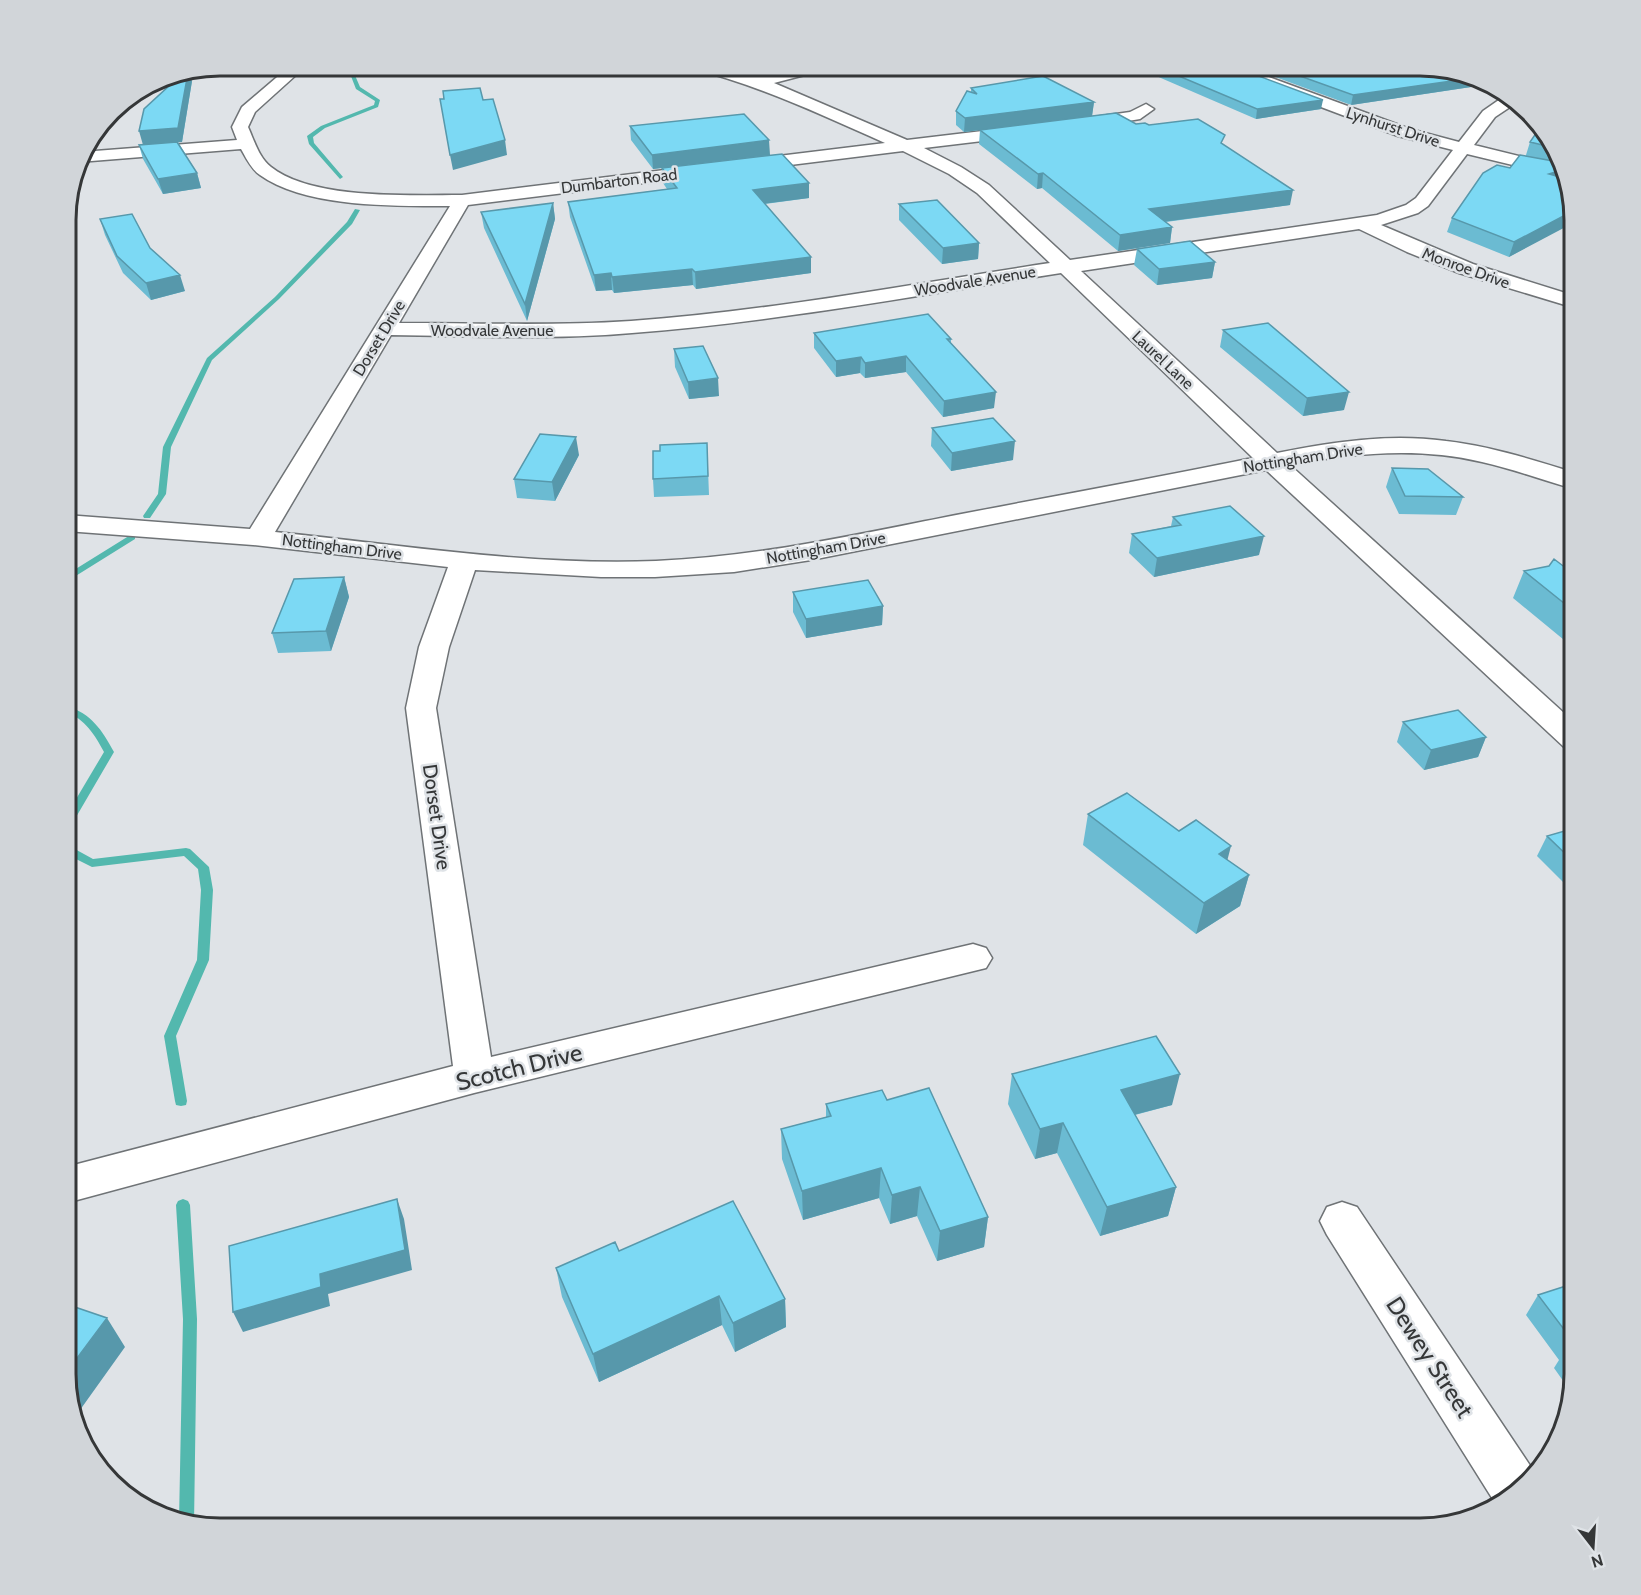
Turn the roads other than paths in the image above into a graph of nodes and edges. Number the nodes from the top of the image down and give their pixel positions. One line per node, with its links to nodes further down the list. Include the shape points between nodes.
1 (286, 77): 10 (street, via 248,110 240,127)
2 (740, 77): 5 (street, Laurel Lane)
3 (779, 77): 5 (street)
4 (1254, 77): 12 (street, Lynhurst Drive, via 1365,120)
5 (759, 82): 11 (street, Laurel Lane)
6 (1504, 104): 12 (street, Woodvale Avenue, via 1489,114)
7 (1146, 109): 8 (street, via 1134,116)
8 (1064, 126)
9 (1041, 129): 11 (street, Dumbarton Road)
10 (246, 144): 13 (street); 15 (street, Dumbarton Road, via 265,171 294,185 377,199)
11 (904, 146): 15 (street, Dumbarton Road); 17 (street, Laurel Lane, via 956,169 983,189)
12 (1462, 149): 14 (street, Lynhurst Drive); 16 (street, Woodvale Avenue, via 1422,201 1403,213)
13 (93, 155)
14 (1556, 171)
15 (462, 200): 19 (street, Dorset Drive)
16 (1362, 223): 17 (street, Woodvale Avenue); 18 (street, Monroe Drive, via 1422,253 1480,275)
17 (1064, 267): 19 (street, Woodvale Avenue, via 824,304 631,327); 20 (street, Laurel Lane)
18 (1564, 299)
19 (385, 329): 23 (street, Dorset Drive)
20 (1272, 462): 21 (street, Nottingham Drive, via 1354,448 1427,446 1468,451); 24 (street, Nottingham Drive, via 755,561 662,568 560,568); 25 (street, Laurel Lane)
21 (1564, 478)
22 (77, 524): 23 (street, Nottingham Drive)
23 (258, 538): 24 (street, Nottingham Drive)
24 (464, 561): 27 (street, Dorset Drive, via 434,647 421,708)
25 (1564, 730)
26 (973, 958): 27 (street, Scotch Drive)
27 (474, 1077): 28 (street, Scotch Drive)
28 (76, 1182)
29 (1342, 1221): 30 (street, Dewey Street)
30 (1513, 1485)

